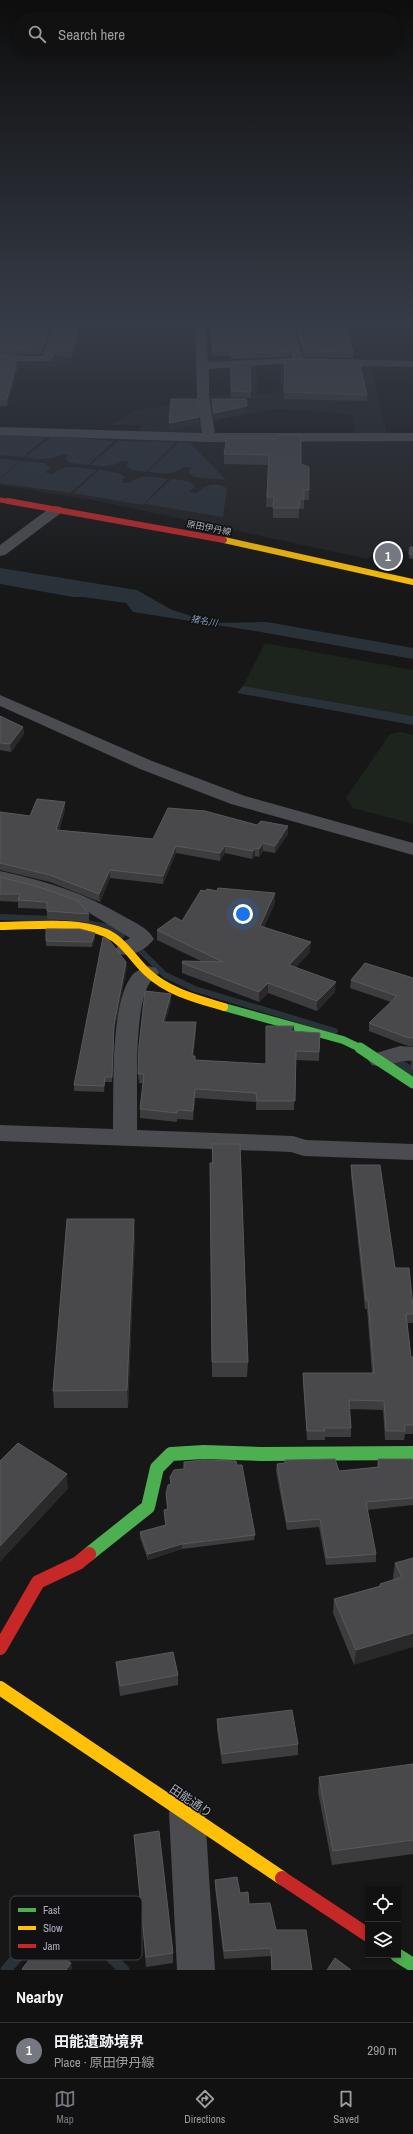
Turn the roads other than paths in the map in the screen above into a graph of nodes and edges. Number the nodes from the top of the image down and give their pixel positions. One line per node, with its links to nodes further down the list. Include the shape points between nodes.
1 (205, 411): 4 (street)
2 (0, 431): 4 (street)
3 (413, 437): 4 (street)
4 (209, 438)
5 (0, 500): 6 (street, 原田伊丹線)
6 (56, 510): 7 (street); 8 (street, 原田伊丹線, via 223,540)
7 (0, 552)
8 (413, 582)
9 (0, 700): 10 (street, via 146,765 238,800)
10 (413, 849)
11 (0, 877): 13 (street, via 47,888 90,905 141,935 143,939)
12 (0, 926): 13 (street, via 80,926 104,932 119,940)
13 (127, 949): 14 (street)
14 (148, 974): 16 (street, via 202,1001 343,1040); 19 (street, via 139,981 133,997 130,1018)
15 (413, 1054): 16 (street, via 393,1053)
16 (380, 1060): 17 (street)
17 (413, 1083)
18 (0, 1133): 19 (street)
19 (125, 1137): 20 (street)
20 (413, 1152)
21 (413, 1453): 22 (street, via 171,1454 157,1468 148,1507 78,1563 38,1582)
22 (0, 1648)
23 (0, 1688): 24 (street, 田能通り)
24 (187, 1813): 25 (street, 田能通り); 28 (street)
25 (365, 1933)
26 (401, 1958): 27 (street)
27 (413, 1966)
28 (196, 1970)

